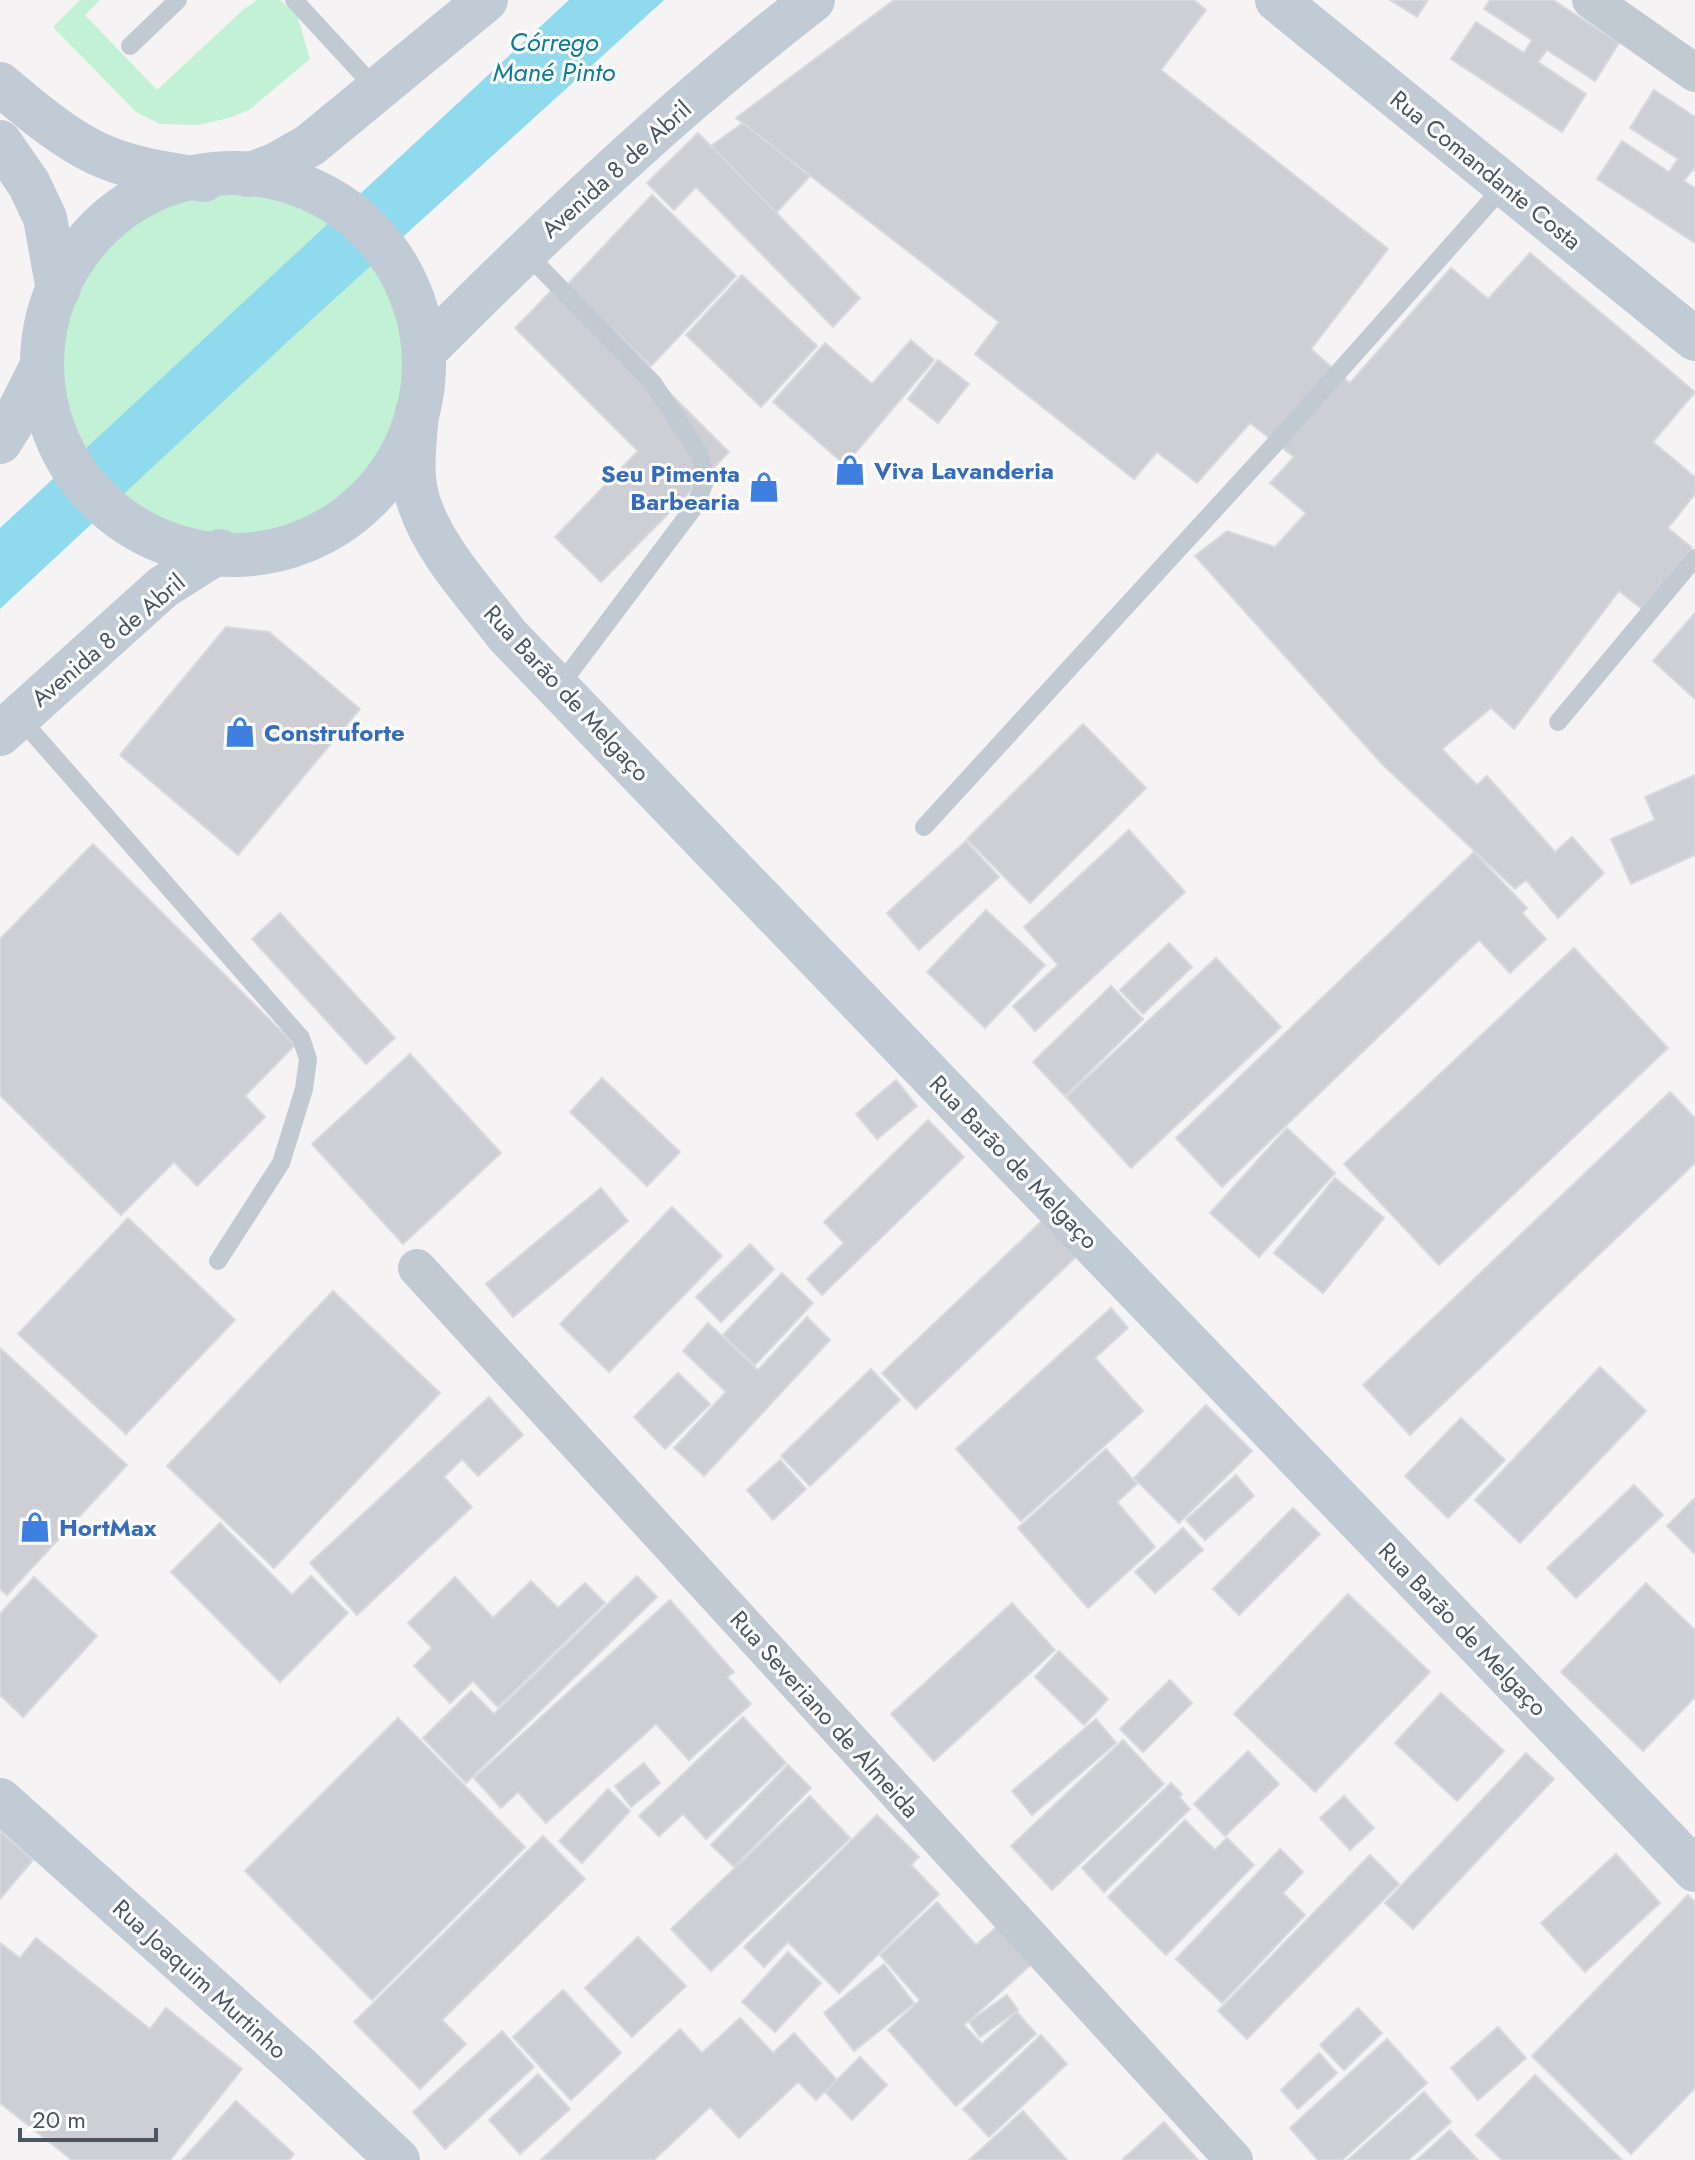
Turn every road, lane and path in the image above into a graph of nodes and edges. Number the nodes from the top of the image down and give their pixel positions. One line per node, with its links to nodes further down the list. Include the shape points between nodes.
1 (178, 0): 7 (lane)
2 (294, 0): 10 (lane)
3 (486, 0): 10 (street, Avenida 8 de Abril)
4 (813, 0): 14 (street, Avenida 8 de Abril, via 752,47)
5 (1277, 0): 13 (street, Rua Comandante Costa)
6 (1591, 0): 8 (street)
7 (130, 46)
8 (1695, 73)
9 (0, 84): 12 (street, via 97,154 168,173)
10 (378, 91): 12 (street, Avenida 8 de Abril, via 310,145 275,165)
11 (0, 142): 15 (street, via 45,218)
12 (229, 178): 15 (street, Avenida 8 de Abril, via 169,192 132,208 77,256); 17 (street, Avenida 8 de Abril, via 304,182 338,197 386,240 405,267 421,308)
13 (1504, 186): 16 (street, Rua Comandante Costa); 26 (lane)
14 (525, 252): 17 (street, Avenida 8 de Abril); 23 (lane, via 653,383 699,453 706,479 695,506)
15 (58, 290): 18 (street, Avenida 8 de Abril)
16 (1695, 339)
17 (428, 348): 19 (street, Avenida 8 de Abril)
18 (40, 369): 20 (street, Avenida 8 de Abril); 21 (street, Avenida 8 de Abril, via 48,428 86,493 128,531 175,547)
19 (417, 412): 21 (street, Avenida 8 de Abril, via 387,473 343,516 282,542); 23 (street, Rua Barão de Melgaço, via 415,483 419,505 437,541 507,635)
20 (0, 442)
21 (220, 551): 25 (street, Avenida 8 de Abril, via 163,587)
22 (1695, 558): 24 (lane)
23 (558, 688): 30 (street, Rua Barão de Melgaço)
24 (1558, 722)
25 (9, 725): 27 (lane, via 301,1038 308,1059 304,1089 281,1163)
26 (924, 827)
27 (218, 1261)
28 (417, 1268): 32 (street, Rua Severiano de Almeida)
29 (0, 1800): 31 (street, Rua Joaquim Murtinho)
30 (1695, 1870)
31 (398, 2160)
32 (1234, 2160)

